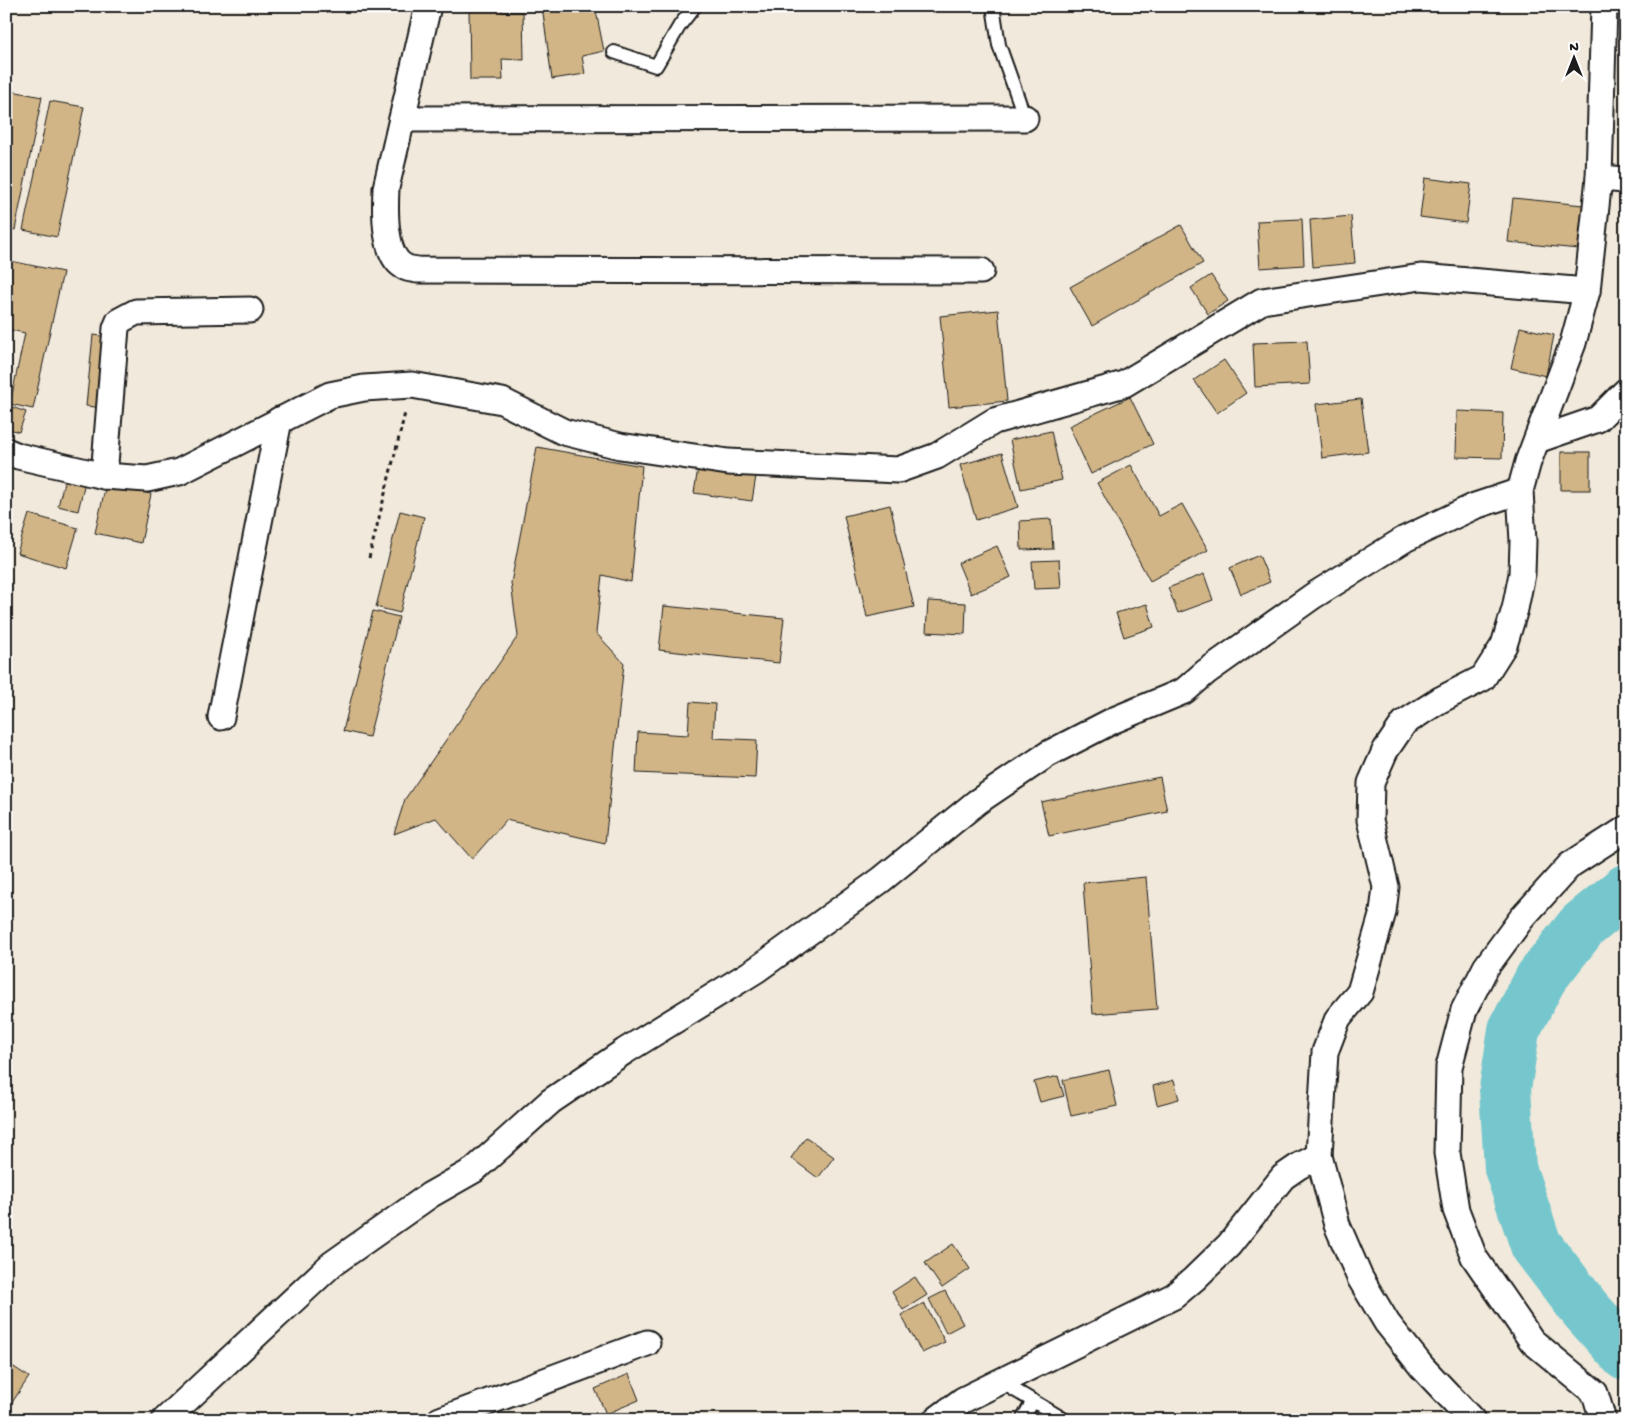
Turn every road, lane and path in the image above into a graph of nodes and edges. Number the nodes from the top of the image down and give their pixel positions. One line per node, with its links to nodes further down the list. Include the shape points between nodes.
1 (428, 6): 7 (street)
2 (695, 6): 5 (lane, via 656,66)
3 (993, 6): 6 (lane, via 999,45)
4 (1604, 6): 8 (street)
5 (614, 52)
6 (1025, 118): 7 (street)
7 (402, 119): 10 (street, via 386,188 385,213 388,239 395,259 404,267 417,270)
8 (1599, 178): 9 (street); 11 (street)
9 (1626, 180)
10 (981, 271)
11 (1586, 291): 13 (street, via 1421,276 1262,300 1124,384 994,421 937,456 898,470 728,462 620,446 564,432 502,401); 16 (street, via 1573,343)
12 (250, 310): 18 (street, via 136,312 119,321)
13 (412, 385): 15 (street, via 364,388 330,395); 20 (path)
14 (1626, 392): 16 (street, via 1598,419)
15 (279, 420): 18 (street, via 179,472 147,479); 21 (street)
16 (1537, 440): 19 (street)
17 (6, 451): 18 (street)
18 (104, 476)
19 (1520, 491): 23 (street, via 1522,574 1516,609 1504,645 1483,678 1440,700 1404,724 1385,751 1371,783 1370,820 1386,887 1383,912 1360,992 1338,1018 1325,1052); 27 (street, via 1475,506 1405,539 1313,596 1184,691 1114,720 1040,759 977,802 882,880 772,959 551,1101 474,1170 430,1196 332,1264)
20 (369, 558)
21 (221, 717)
22 (1626, 829): 33 (street, via 1570,865 1522,918 1486,967 1464,1010 1449,1067 1447,1153 1456,1210 1474,1257 1532,1341 1595,1392)
23 (1319, 1156): 25 (street, via 1284,1177 1229,1244 1174,1296); 32 (street, via 1337,1225 1360,1278 1393,1330)
24 (647, 1342): 28 (street)
25 (1001, 1382): 26 (lane); 29 (street, via 963,1400)
26 (1033, 1401): 30 (lane); 31 (lane)
27 (176, 1418)
28 (440, 1420)
29 (936, 1420)
30 (1022, 1420)
31 (1065, 1420)
32 (1472, 1420)
33 (1603, 1420)

